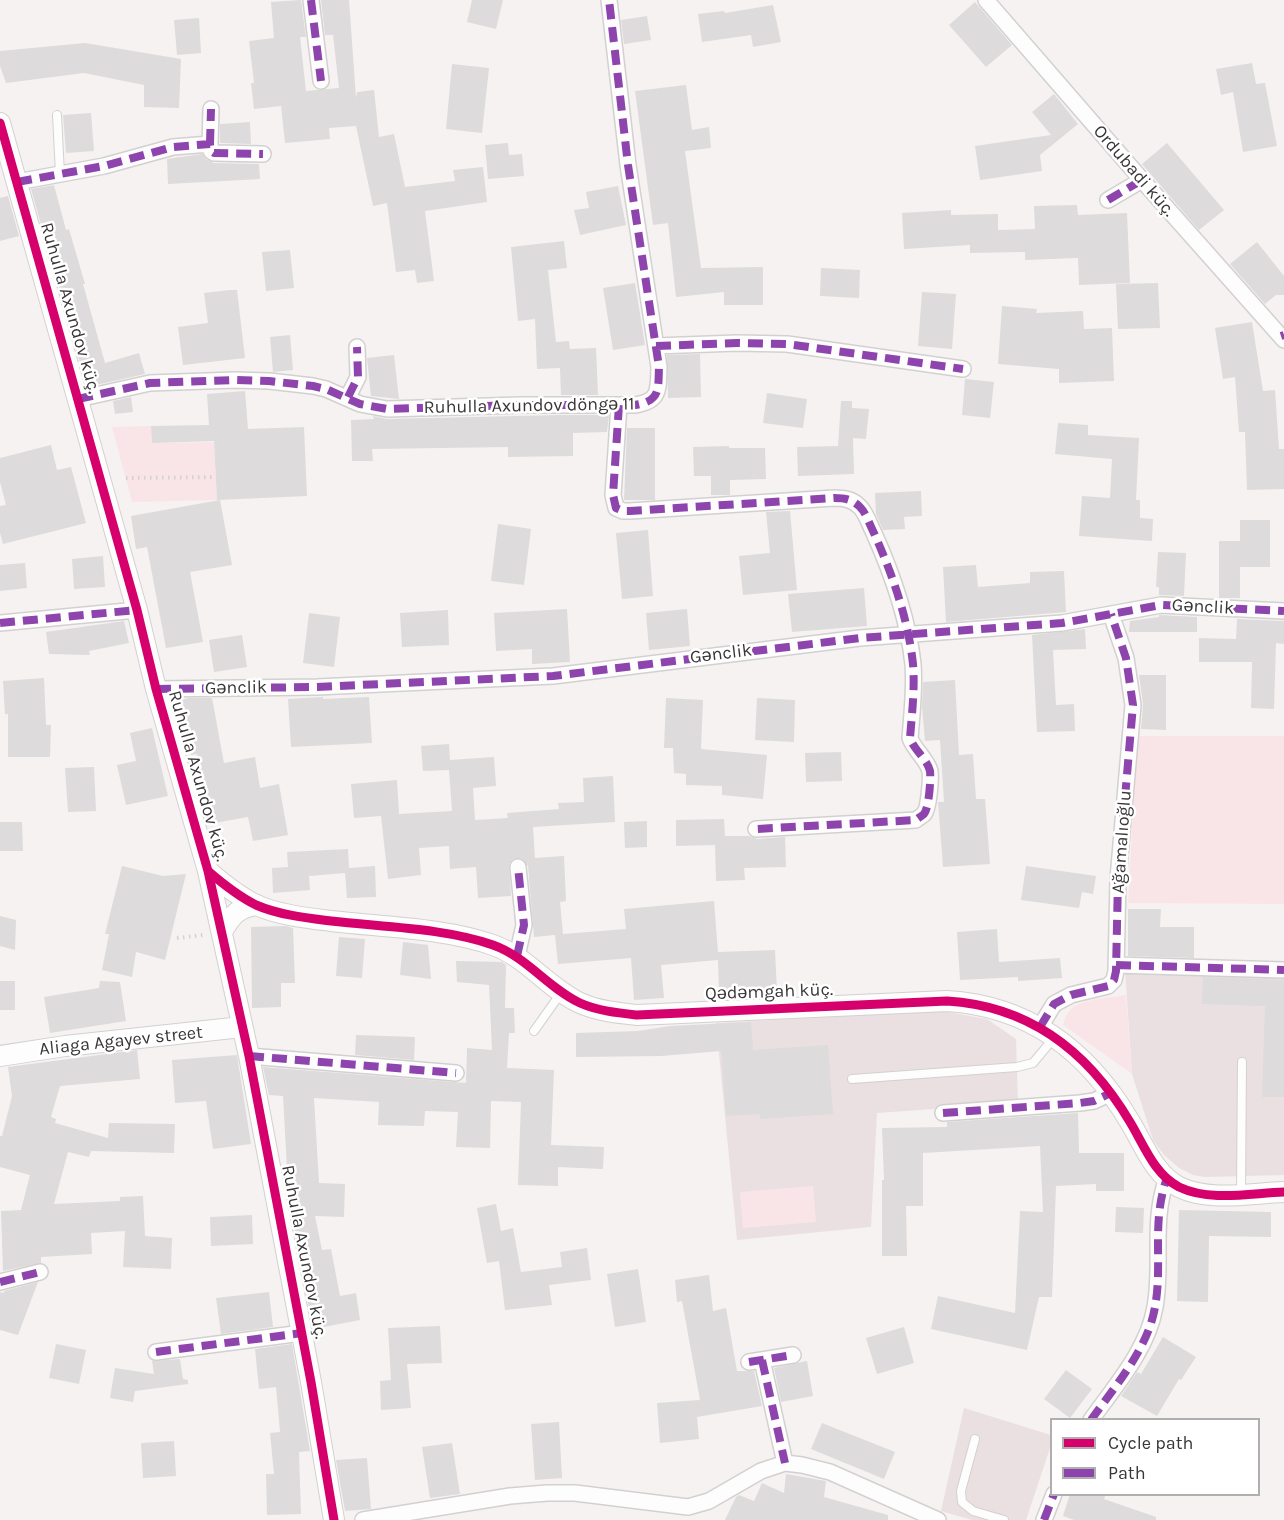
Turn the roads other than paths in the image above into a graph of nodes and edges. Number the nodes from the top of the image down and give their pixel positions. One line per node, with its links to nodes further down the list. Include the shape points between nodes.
1 (311, 0): 4 (street)
2 (609, 0): 15 (street, Ruhulla Axundov döngə 11, via 628,165)
3 (986, 0): 11 (street, Ordubadi küç.)
4 (321, 81)
5 (211, 109): 8 (street)
6 (57, 115): 10 (lane)
7 (0, 123): 12 (street, Ruhulla Axundov küç.)
8 (210, 144): 9 (street, via 214,153); 10 (street, via 173,147)
9 (264, 154)
10 (60, 174): 12 (street)
11 (1142, 180): 13 (street); 14 (street, Ordubadi küç.)
12 (17, 182): 19 (street, Ruhulla Axundov küç.)
13 (1108, 200)
14 (1283, 337)
15 (656, 346): 17 (street, via 787,344); 20 (street, Ruhulla Axundov döngə 11, via 658,391 654,399)
16 (357, 347): 18 (street, via 358,378)
17 (963, 369)
18 (348, 397): 19 (street, Ruhulla Axundov döngə 11, via 313,386 199,380 150,383); 20 (street, Ruhulla Axundov döngə 11, via 360,404 387,409)
19 (78, 399): 21 (street, Ruhulla Axundov küç.)
20 (619, 405): 25 (street, via 613,495 616,508 630,511 828,498 852,500 862,509 884,556)
21 (137, 610): 24 (street); 26 (street, Ruhulla Axundov küç.)
22 (1284, 611): 23 (street, Gənclik, via 1161,605)
23 (1111, 614): 25 (street, Gənclik); 33 (street, Ağamalıoğlu, via 1126,658 1133,705 1118,879)
24 (0, 623)
25 (909, 635): 26 (street, Gənclik, via 553,676 317,687); 27 (street, via 914,679 910,738 930,772 924,814 916,820)
26 (156, 689): 29 (street, Ruhulla Axundov küç.)
27 (756, 829)
28 (518, 867): 32 (street, via 524,925)
29 (208, 871): 30 (street, Qədəmgah küç., via 233,892); 31 (street, Ruhulla Axundov küç.)
30 (257, 905): 31 (street, via 233,914); 32 (street, Qədəmgah küç., via 309,919 471,939)
31 (222, 932): 36 (street, Ruhulla Axundov küç.)
32 (517, 956): 35 (street, Qədəmgah küç.)
33 (1116, 965): 34 (street); 38 (street, via 1114,980 1108,986 1054,1004)
34 (1284, 970)
35 (562, 992): 37 (lane); 38 (street, Qədəmgah küç., via 597,1009 637,1015 973,1003 1014,1014)
36 (242, 1027): 39 (street, Aliaga Agayev street); 40 (street, Ruhulla Axundov küç.)
37 (534, 1031)
38 (1047, 1032): 43 (lane, via 1033,1063 1025,1065); 44 (street, Qədəmgah küç., via 1079,1058)
39 (0, 1056)
40 (249, 1056): 42 (street); 51 (street, Ruhulla Axundov küç.)
41 (1242, 1062): 48 (lane)
42 (456, 1073)
43 (852, 1079)
44 (1111, 1093): 45 (street, via 1080,1103); 46 (street, Qədəmgah küç., via 1151,1160)
45 (943, 1113)
46 (1167, 1178): 48 (street, Qədəmgah küç., via 1195,1192); 54 (street, via 1158,1206 1157,1288 1150,1326 1130,1364)
47 (1284, 1192): 48 (street, Qədəmgah küç.)
48 (1241, 1194)
49 (40, 1272): 50 (street)
50 (0, 1282)
51 (302, 1333): 52 (street); 58 (street, Ruhulla Axundov küç.)
52 (156, 1352)
53 (793, 1355): 56 (street, via 755,1361)
54 (1092, 1418)
55 (975, 1439): 61 (lane, via 961,1491 962,1502 973,1511)
56 (784, 1463): 59 (street, via 761,1471 697,1506 547,1493); 60 (street, via 830,1472)
57 (1053, 1496): 62 (street)
58 (334, 1520)
59 (363, 1520)
60 (938, 1520)
61 (1004, 1520)
62 (1044, 1520)

